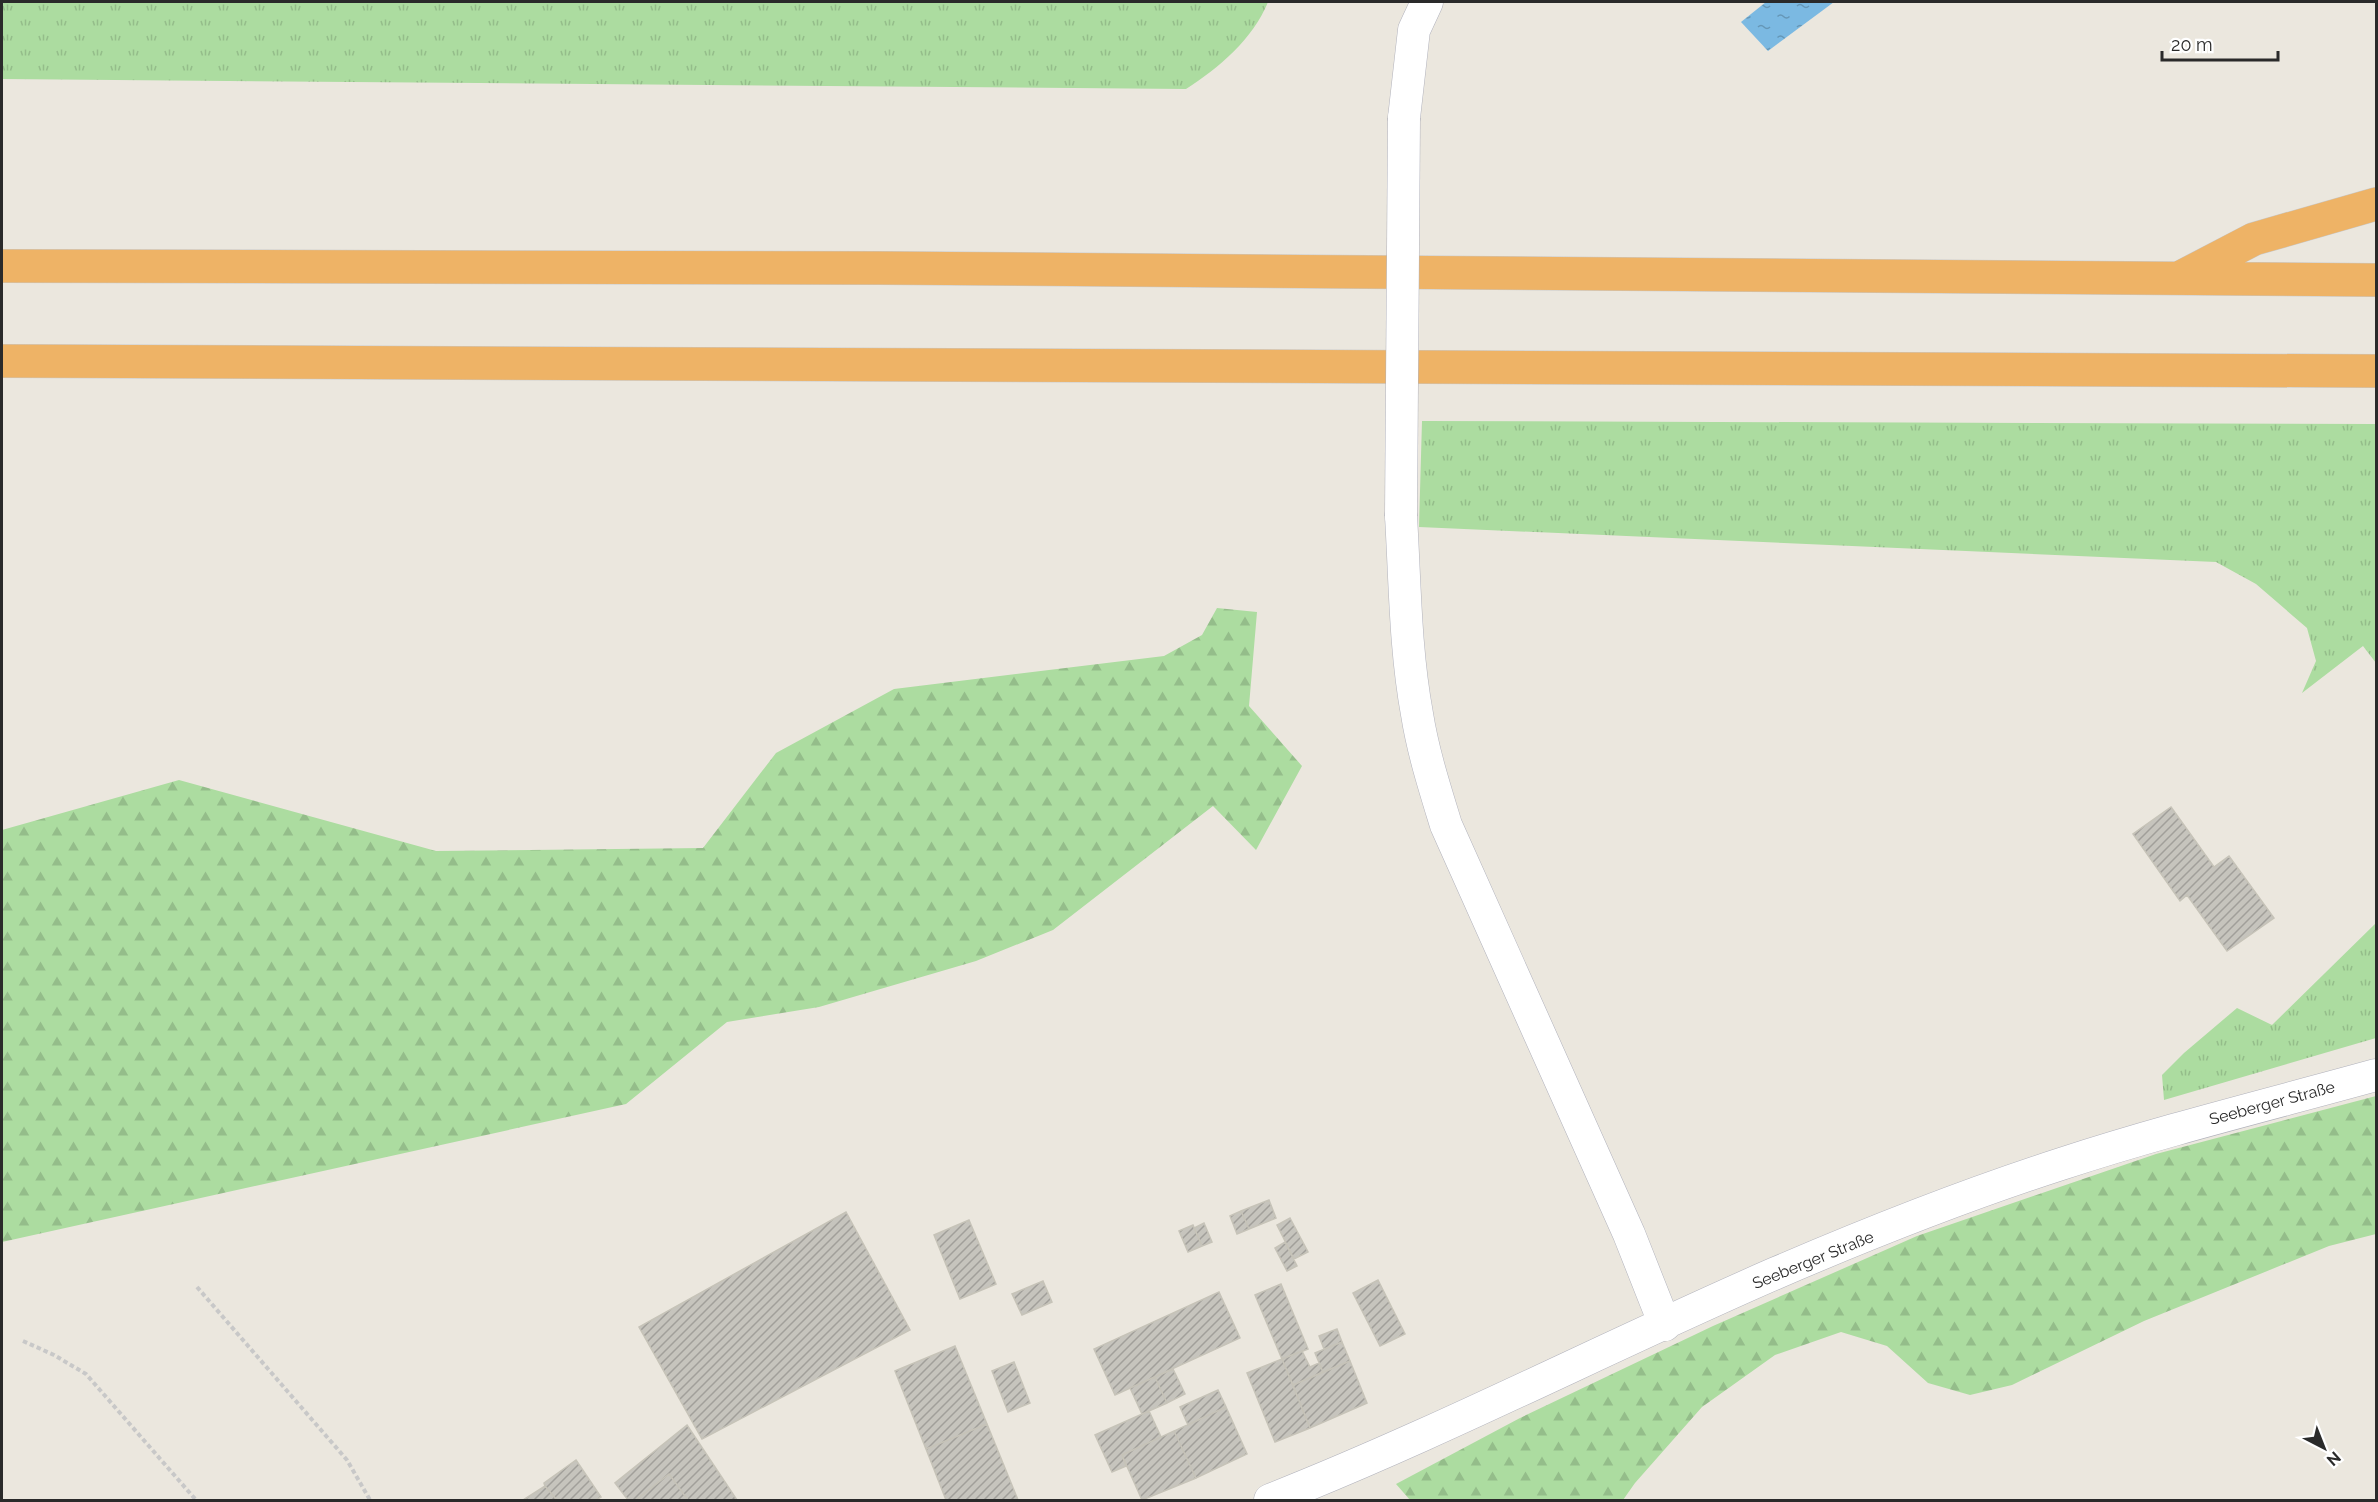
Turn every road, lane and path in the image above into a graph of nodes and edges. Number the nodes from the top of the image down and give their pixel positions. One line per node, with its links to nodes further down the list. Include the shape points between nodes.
1 (1427, 2): 10 (street, bridge, via 1414,30 1404,118 1401,516 1416,713 1446,825 1629,1234)
2 (2376, 204): 4 (highway, via 2254,239)
3 (2, 266): 4 (highway)
4 (2179, 278): 5 (highway)
5 (2376, 280)
6 (2, 362): 7 (highway)
7 (2376, 371)
8 (2376, 1075): 10 (street, Seeberger Straße, via 2058,1165 1777,1273)
9 (197, 1287): 13 (path, via 346,1460)
10 (1665, 1325): 14 (street, Seeberger Straße, via 1477,1413)
11 (23, 1341): 12 (path, via 86,1374)
12 (196, 1500)
13 (370, 1500)
14 (1270, 1500)

